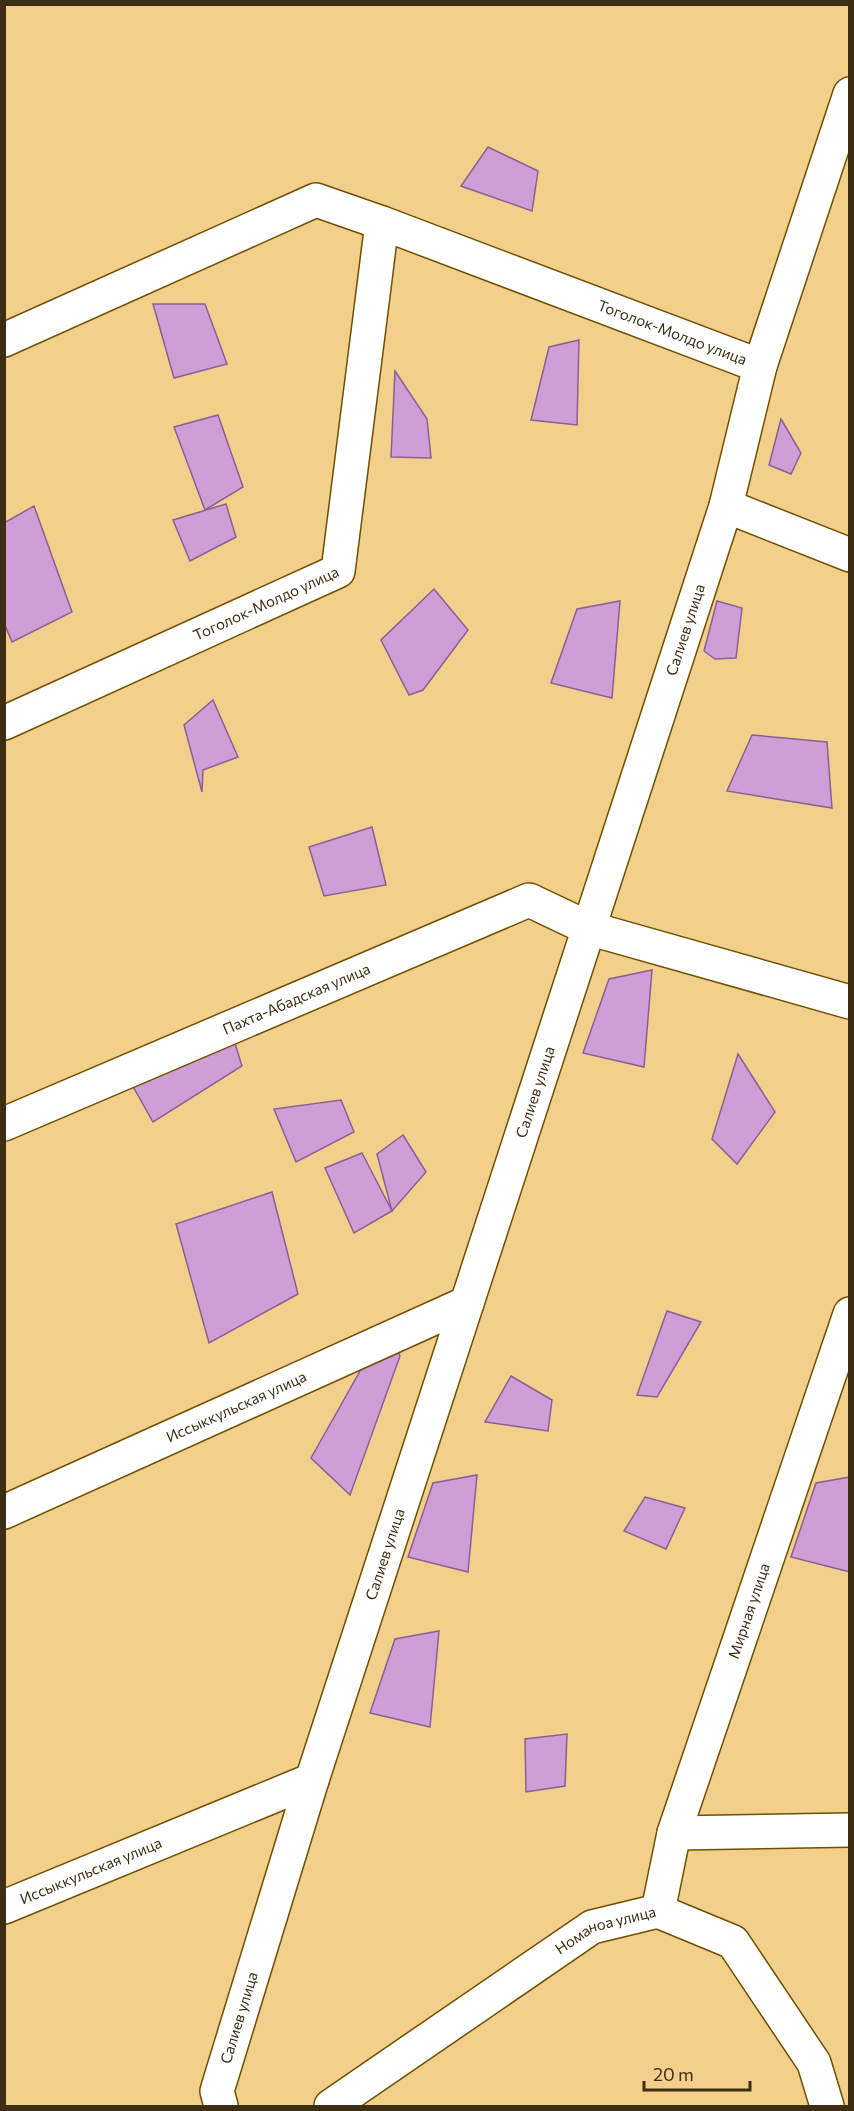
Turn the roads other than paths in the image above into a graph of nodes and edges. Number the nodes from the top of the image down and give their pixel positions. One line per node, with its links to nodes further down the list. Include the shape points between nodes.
1 (849, 94): 4 (street, Салиев улица)
2 (382, 223): 3 (street, Тоголок-Молдо улица, via 316,200); 4 (street, Тоголок-Молдо улица); 7 (street, Тоголок-Молдо улица, via 338,571)
3 (4, 340)
4 (760, 366): 5 (street, Салиев улица)
5 (726, 506): 6 (street); 8 (street, Салиев улица)
6 (849, 555)
7 (4, 723)
8 (588, 928): 9 (street, Пахта-Абадская улица); 10 (street, Пахта-Абадская улица, via 529,900); 11 (street, Салиев улица)
9 (849, 1002)
10 (4, 1124)
11 (468, 1303): 13 (street, Иссыккульская улица); 14 (street, Салиев улица)
12 (849, 1314): 16 (street, Мирная улица)
13 (4, 1512)
14 (312, 1780): 17 (street, Иссыккульская улица); 19 (street, Салиев улица)
15 (849, 1830): 16 (street)
16 (674, 1833): 18 (street, Мирная улица)
17 (4, 1907)
18 (658, 1911): 20 (street, Номаноа улица, via 592,1927); 21 (street, Номаноа улица, via 733,1942 814,2063)
19 (211, 2101)
20 (332, 2106)
21 (827, 2106)

